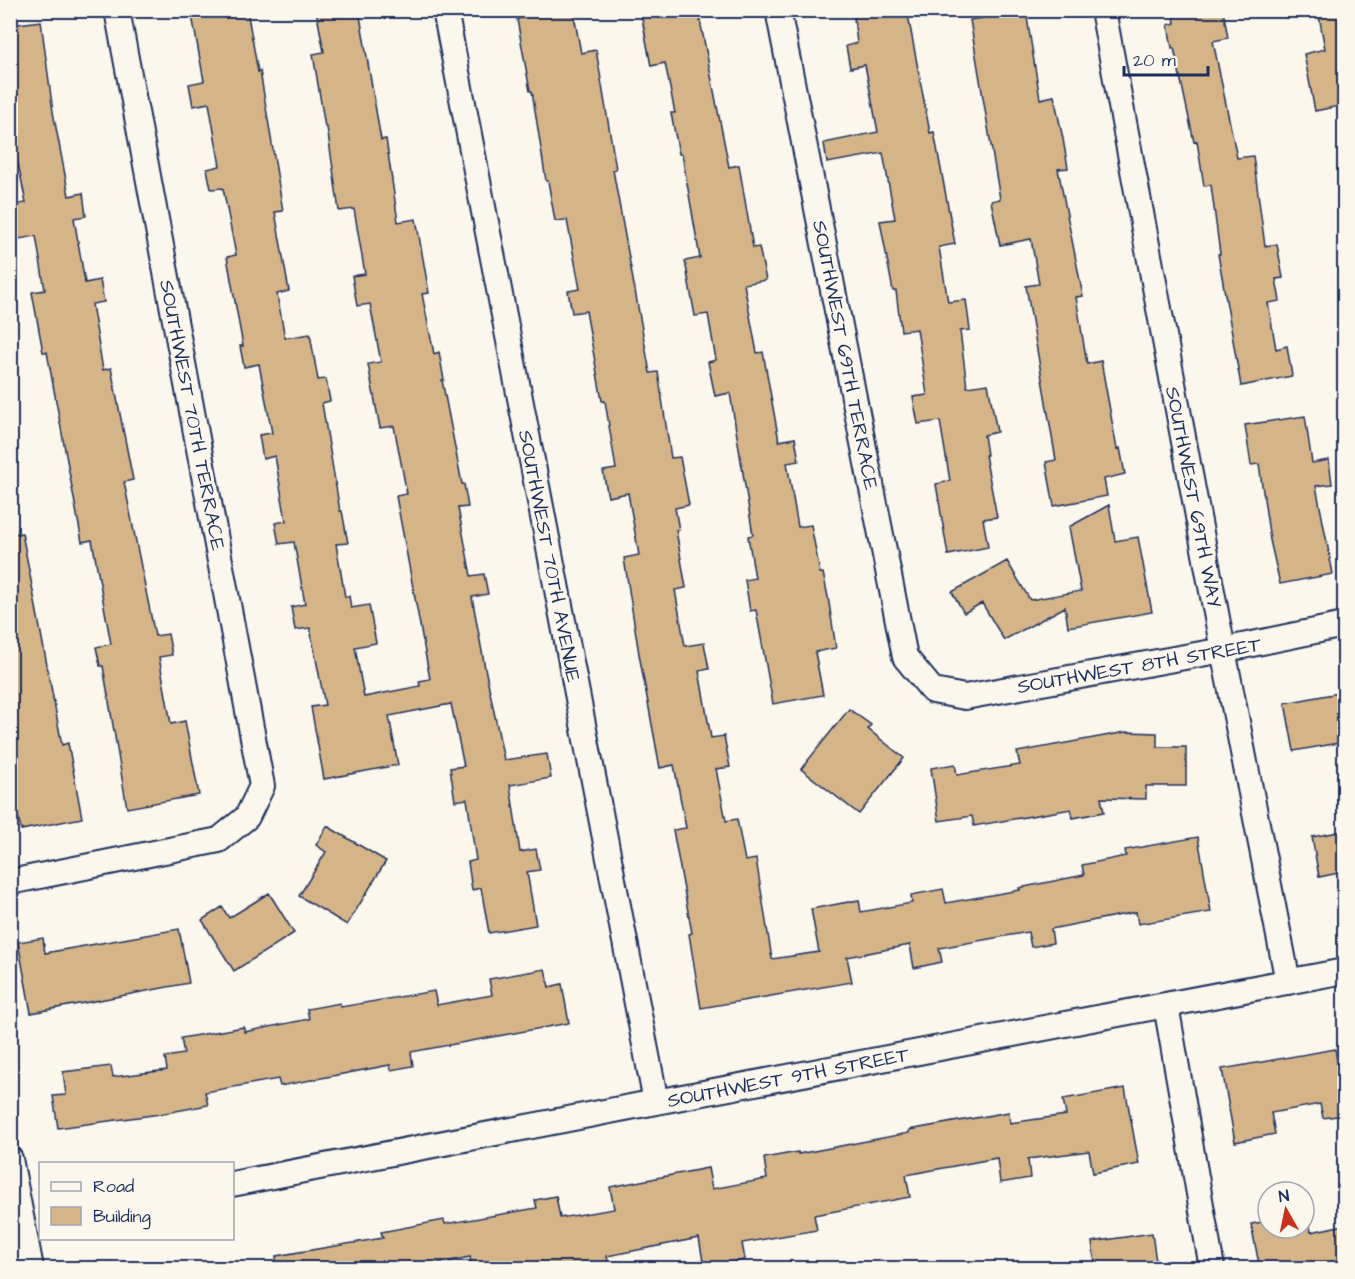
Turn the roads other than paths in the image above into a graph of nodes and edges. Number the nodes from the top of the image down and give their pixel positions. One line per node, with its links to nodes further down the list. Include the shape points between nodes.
1 (117, 10): 8 (street, SOUTHWEST 70TH TERRACE, via 262,786 247,817 219,840)
2 (445, 10): 12 (street, SOUTHWEST 70TH AVENUE)
3 (778, 10): 7 (street, SOUTHWEST 69TH TERRACE, via 905,657)
4 (1104, 10): 6 (street, SOUTHWEST 69TH WAY)
5 (1344, 625): 6 (street, SOUTHWEST 8TH STREET)
6 (1223, 650): 7 (street, SOUTHWEST 8TH STREET, via 965,697); 10 (street, SOUTHWEST 69TH WAY)
7 (933, 690)
8 (10, 882)
9 (1344, 971): 10 (street, SOUTHWEST 9TH STREET)
10 (1288, 982): 11 (street, SOUTHWEST 9TH STREET)
11 (1166, 1005): 12 (street, SOUTHWEST 9TH STREET); 17 (street)
12 (656, 1102): 14 (street, SOUTHWEST 9TH STREET)
13 (10, 1159): 15 (street)
14 (234, 1185)
15 (25, 1225): 16 (street)
16 (31, 1269)
17 (1212, 1269)

